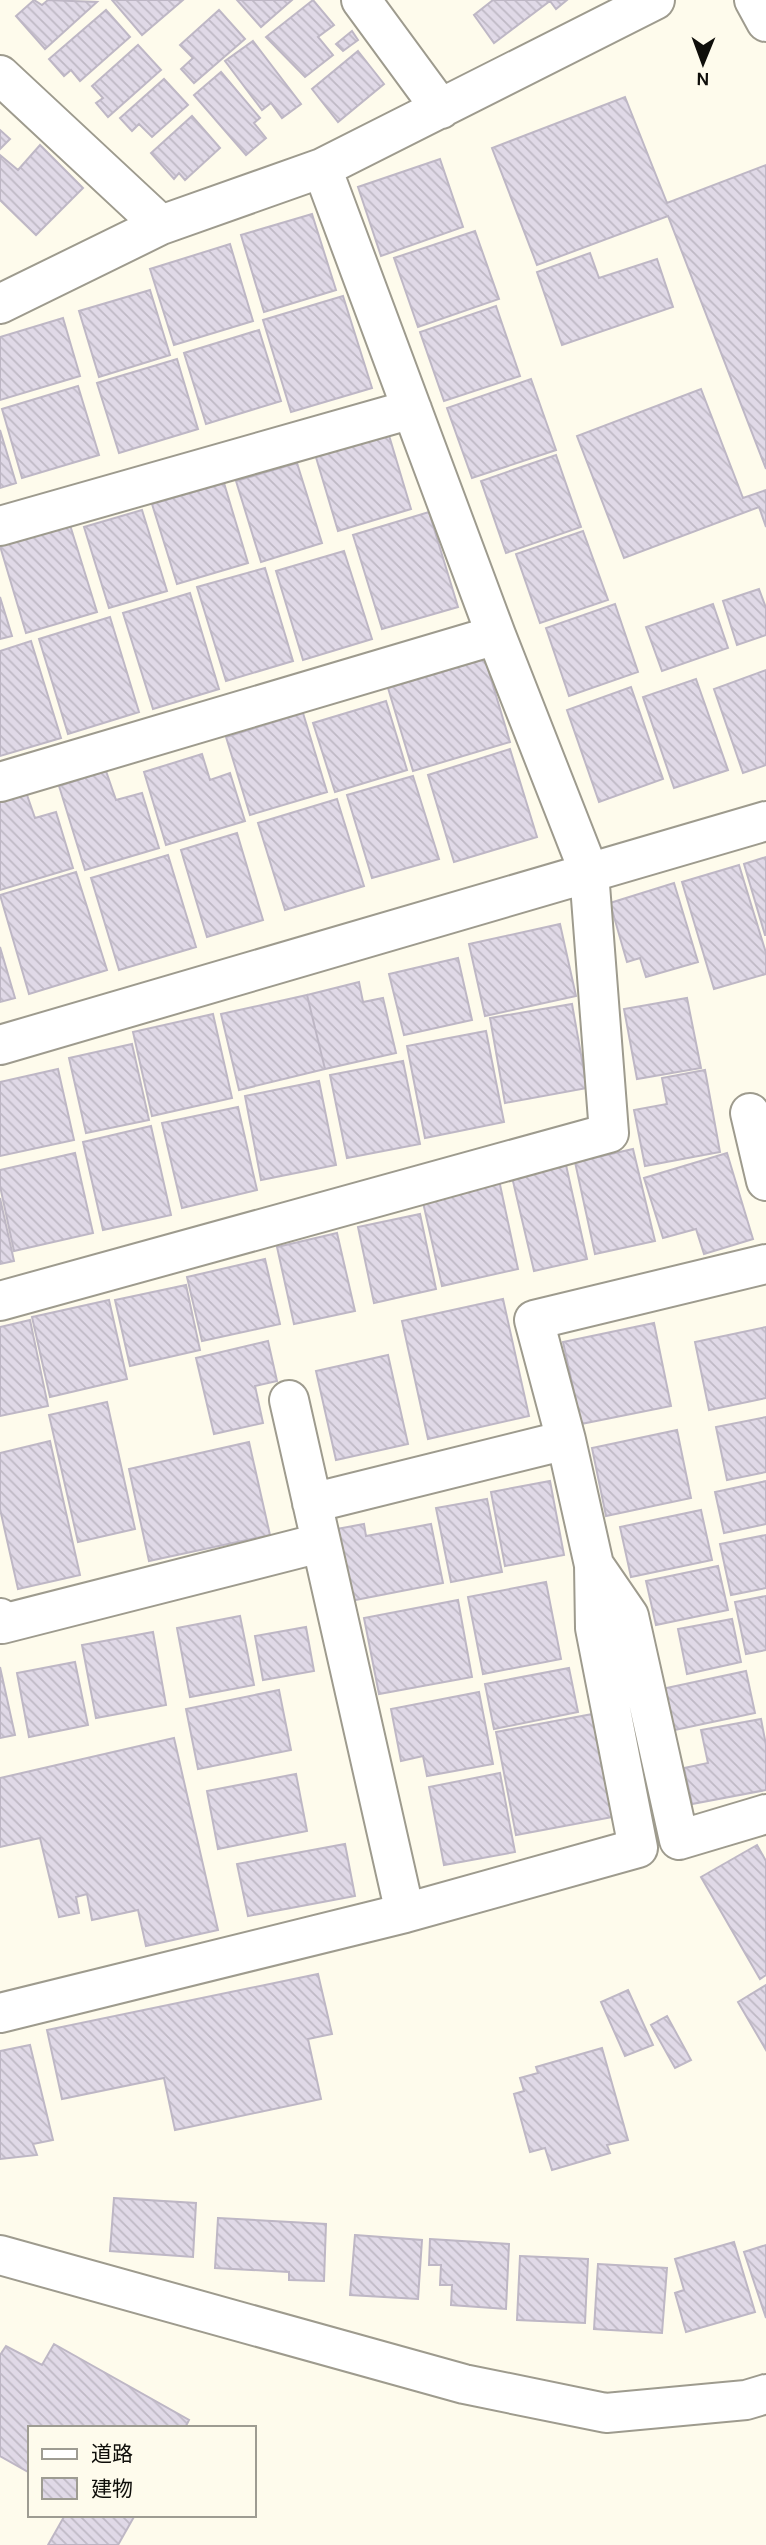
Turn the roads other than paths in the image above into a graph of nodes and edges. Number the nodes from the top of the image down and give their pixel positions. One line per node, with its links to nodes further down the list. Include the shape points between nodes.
1 (361, 0): 6 (street)
2 (655, 0): 6 (street)
3 (754, 0): 4 (street)
4 (766, 22)
5 (0, 75): 8 (street)
6 (441, 109): 7 (street)
7 (322, 168): 8 (street); 10 (street)
8 (161, 225): 9 (street)
9 (0, 304)
10 (412, 409): 11 (street); 12 (street)
11 (0, 527)
12 (496, 635): 13 (street); 15 (street)
13 (0, 782)
14 (766, 821): 15 (street)
15 (589, 872): 16 (street); 20 (street, via 609,1133)
16 (0, 1045)
17 (750, 1113): 18 (street)
18 (766, 1181)
19 (766, 1264): 22 (street, via 534,1320)
20 (0, 1301)
21 (289, 1400): 23 (street)
22 (566, 1440): 23 (street); 25 (street)
23 (312, 1503): 24 (street)
24 (320, 1543): 26 (street, via 2,1624); 28 (street)
25 (594, 1565): 27 (street, via 629,1616 679,1840); 28 (street, via 595,1628 638,1848)
26 (0, 1618)
27 (766, 1814)
28 (405, 1913): 29 (street)
29 (0, 2013)
30 (0, 2255): 31 (street, via 464,2384 606,2413 746,2400)
31 (766, 2394)

